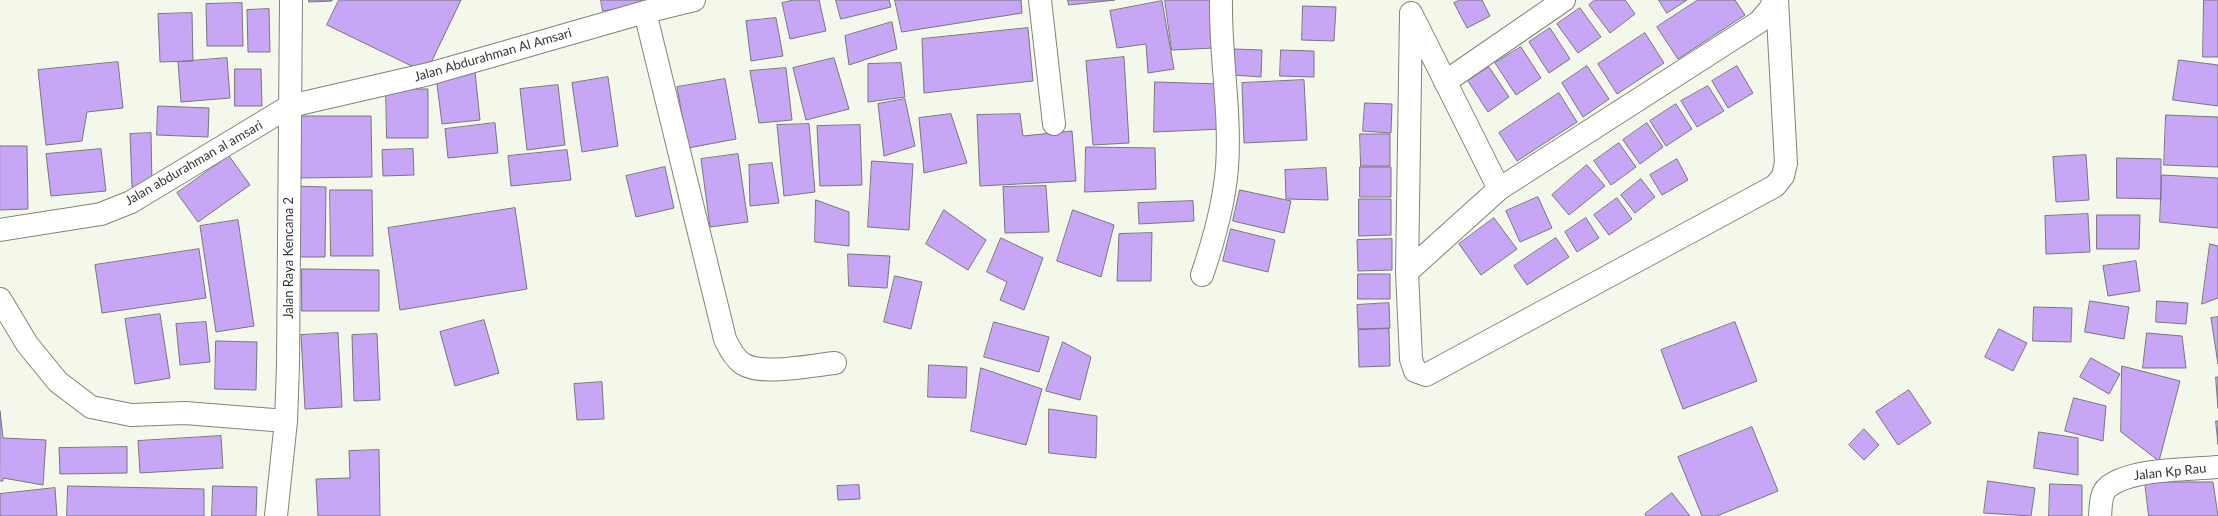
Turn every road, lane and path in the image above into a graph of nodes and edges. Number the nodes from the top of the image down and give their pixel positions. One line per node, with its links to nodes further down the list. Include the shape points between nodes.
1 (291, 0): 11 (street, Jalan Raya Kencana 2)
2 (694, 0): 9 (street, Jalan Abdurahman Al Amsari)
3 (1040, 0): 12 (street)
4 (1221, 0): 16 (street, via 1227,167 1223,200)
5 (1564, 0): 10 (street)
6 (1774, 0): 13 (street, via 1759,22)
7 (1777, 0): 15 (street, via 1786,163 1783,176 1775,186 1426,375 1415,371 1411,360)
8 (1408, 7): 10 (street); 15 (street)
9 (645, 12): 11 (street, Jalan Abdurahman Al Amsari, via 429,74); 18 (street, via 716,311 727,344 743,364 756,368)
10 (1445, 82): 13 (street)
11 (290, 106): 14 (street, Jalan abdurahman al amsari, via 131,202 101,214); 19 (street, Jalan Raya Kencana 2)
12 (1054, 124)
13 (1499, 189): 15 (street)
14 (0, 230)
15 (1407, 272)
16 (1202, 275)
17 (0, 299): 19 (street, via 27,344 54,376 91,407 131,415 185,413)
18 (835, 363)
19 (286, 421): 21 (street, Jalan Raya Kencana 2)
20 (2218, 467): 22 (street, Jalan Kp Rau, via 2130,475 2107,488 2101,501)
21 (276, 516)
22 (2100, 516)

